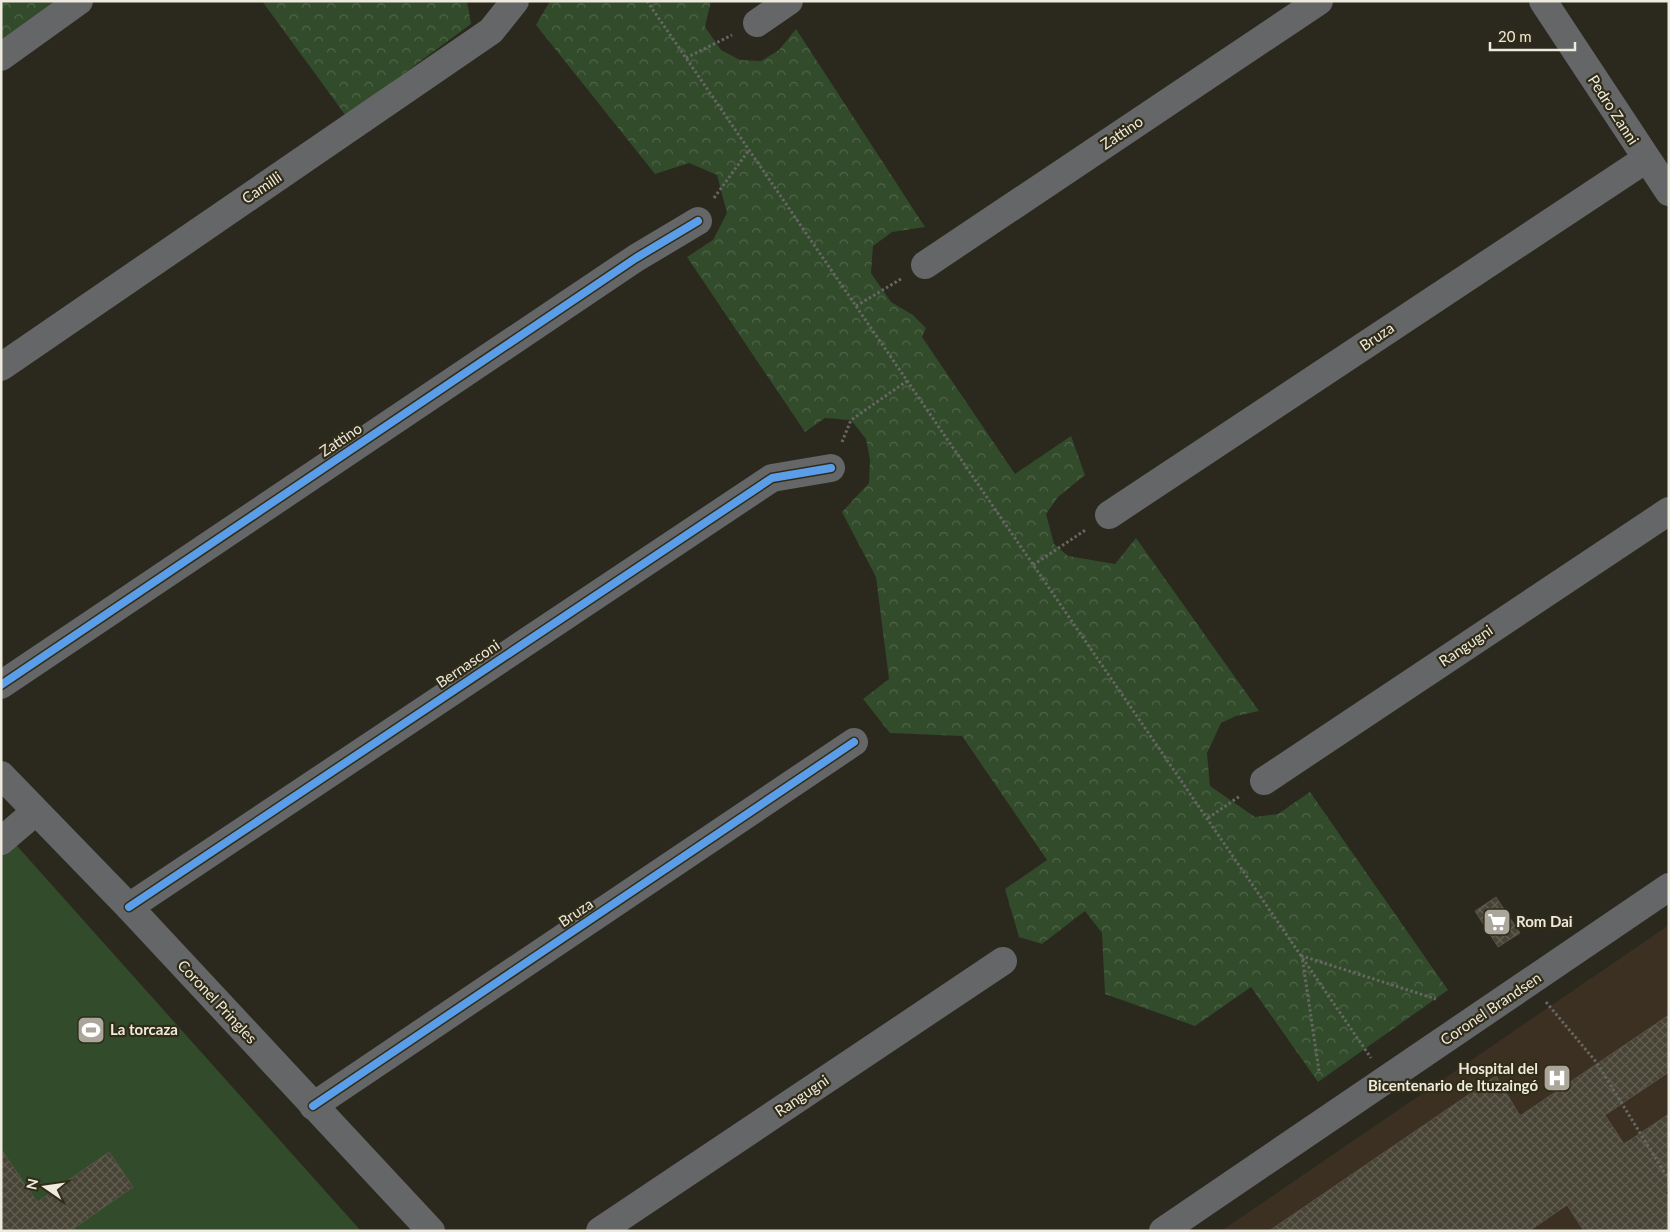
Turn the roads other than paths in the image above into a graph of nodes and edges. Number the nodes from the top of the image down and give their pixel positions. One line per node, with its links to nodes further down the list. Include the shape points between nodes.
1 (79, 1): 7 (street)
2 (515, 1): 12 (street, Camilli, via 491,31)
3 (789, 1): 6 (street)
4 (1319, 1): 11 (street, Zattino)
5 (1543, 1): 8 (street, Pedro Zanni)
6 (757, 23)
7 (1, 57)
8 (1646, 159): 9 (street, Pedro Zanni); 15 (street, Bruza)
9 (1669, 192)
10 (698, 221): 16 (street, Zattino, via 636,258)
11 (925, 265)
12 (1, 367)
13 (831, 468): 23 (street, Bernasconi, via 772,478)
14 (1669, 511): 19 (street, Rangugni)
15 (1108, 515)
16 (1, 685)
17 (854, 742): 25 (street, Bruza)
18 (1, 775): 20 (street, Coronel Pringles)
19 (1264, 781)
20 (35, 812): 21 (street); 23 (street, Coronel Pringles)
21 (1, 841)
22 (1669, 887): 28 (street, Coronel Brandsen)
23 (129, 906): 25 (street, Coronel Pringles)
24 (1003, 961): 27 (street, Rangugni)
25 (313, 1106): 26 (street, Coronel Pringles)
26 (431, 1231)
27 (600, 1231)
28 (1163, 1231)

